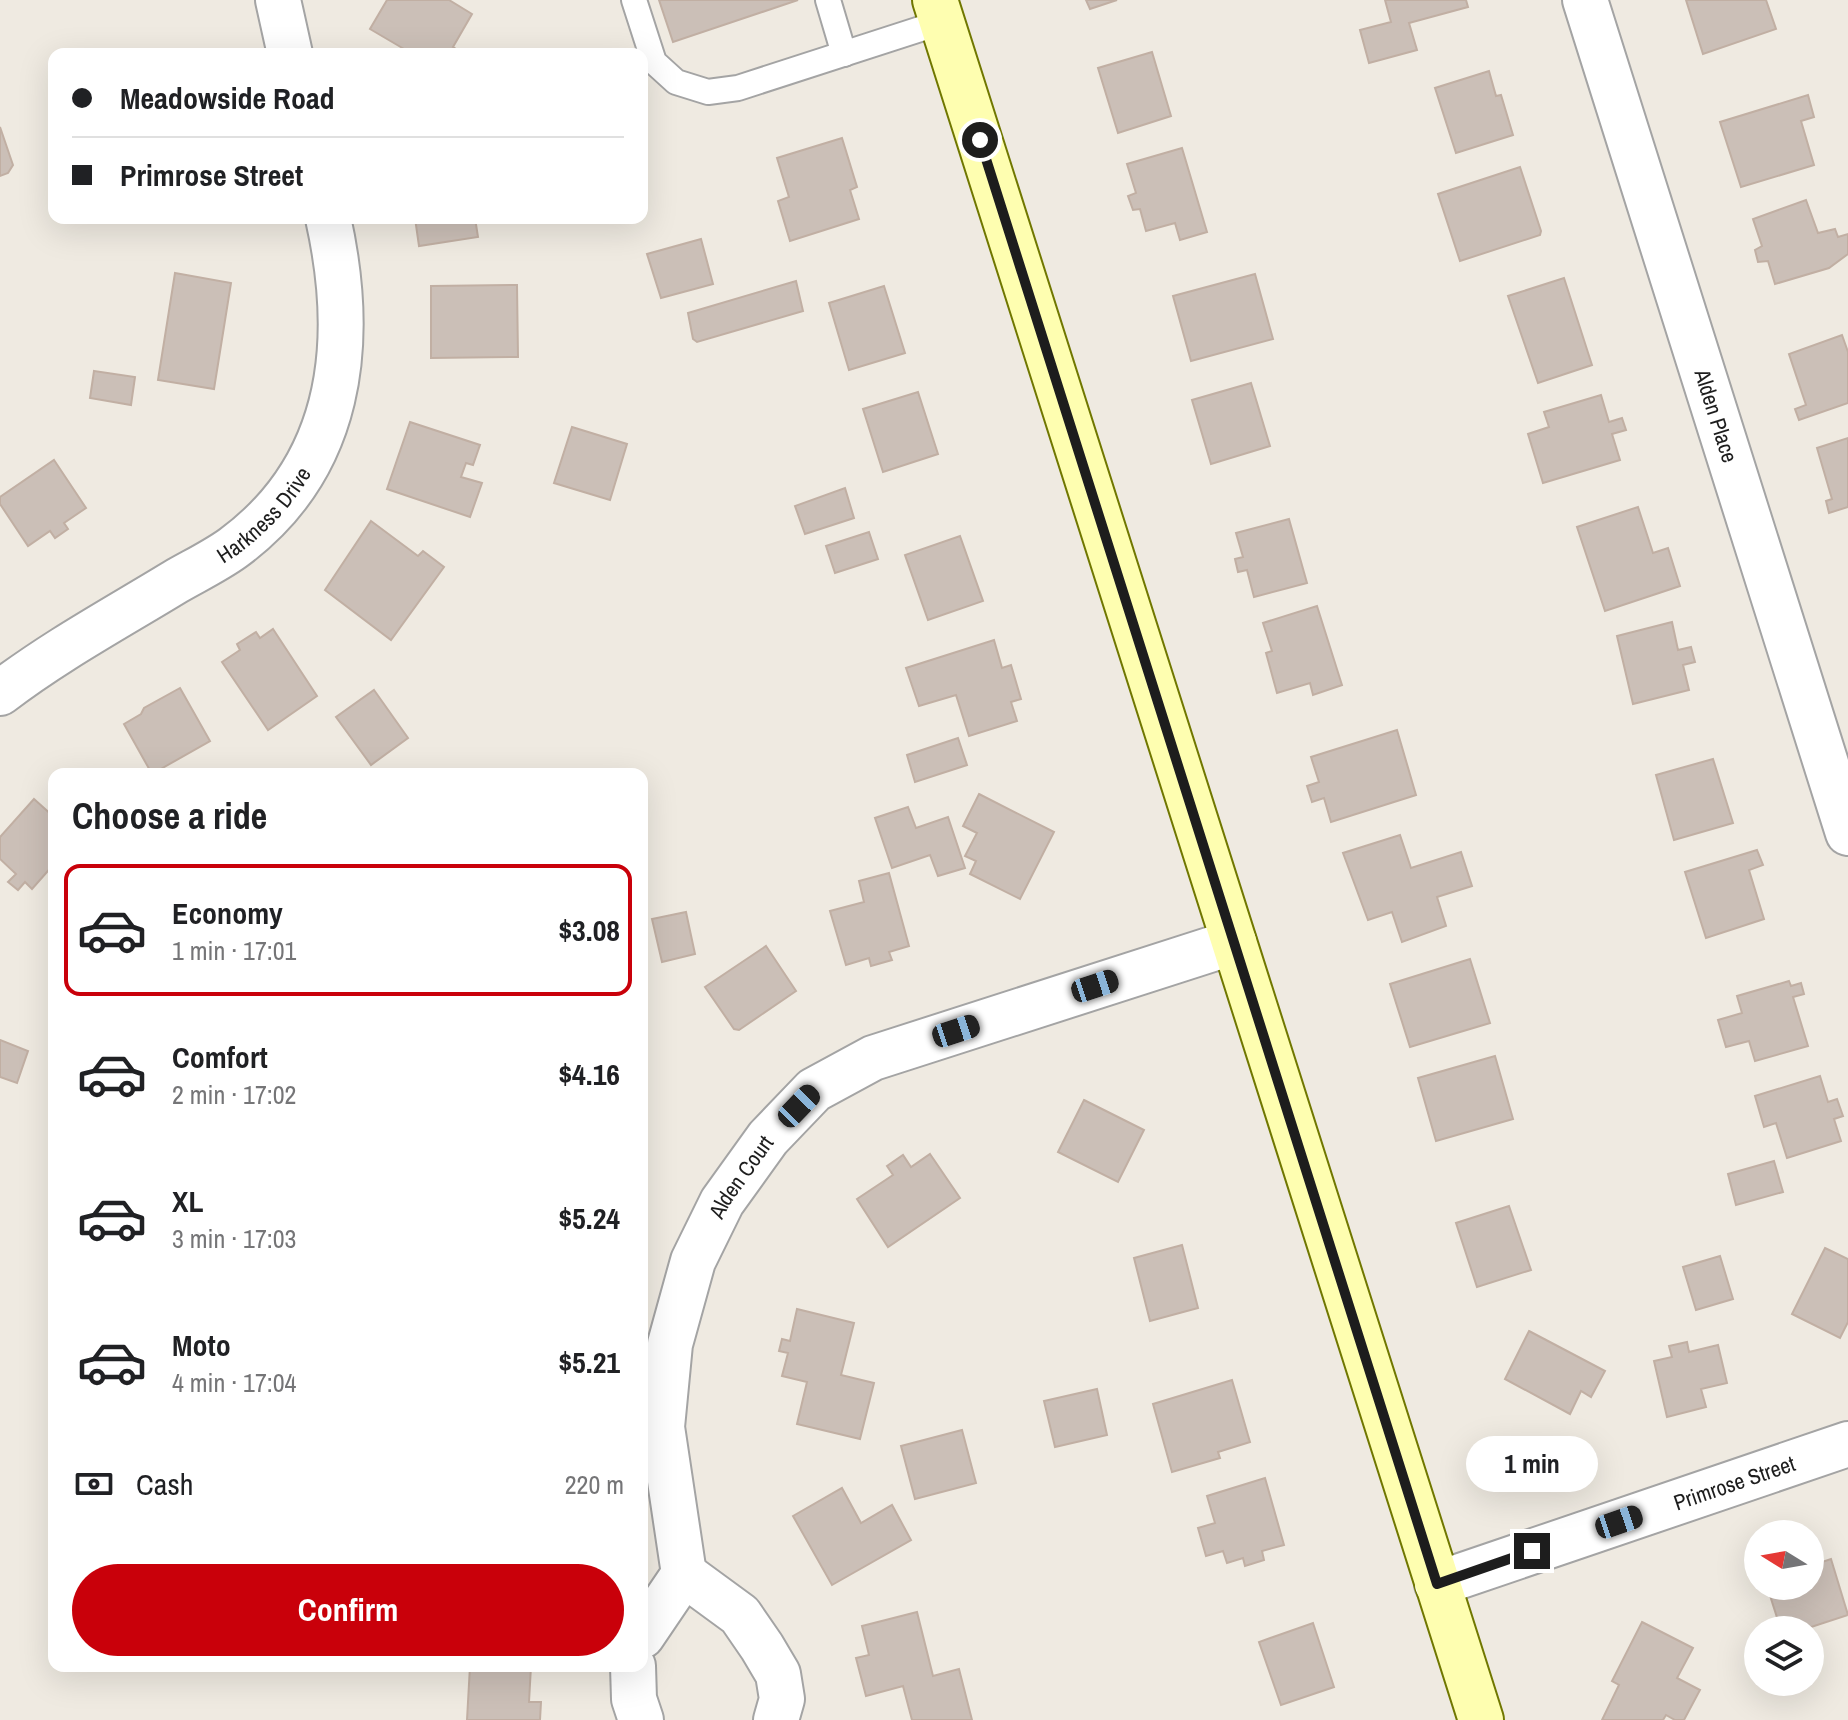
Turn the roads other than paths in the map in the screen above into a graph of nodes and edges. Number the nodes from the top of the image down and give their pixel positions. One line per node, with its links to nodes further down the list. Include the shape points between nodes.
1 (278, 0): 6 (street)
2 (634, 0): 7 (lane, via 654,62 676,82 708,92 738,88)
3 (828, 0): 7 (lane)
4 (1585, 0): 10 (street, Alden Place)
5 (938, 11): 7 (lane); 11 (main road)
6 (289, 48)
7 (844, 54)
8 (329, 224): 9 (street, Harkness Drive, via 340,289 337,385 328,420 295,487 231,549)
9 (0, 693)
10 (1848, 833)
11 (1234, 942): 13 (street, Alden Court, via 873,1058 814,1090 768,1138 722,1202 693,1261 670,1344 662,1427); 14 (main road)
12 (1848, 1444): 14 (street, Primrose Street)
13 (684, 1574): 15 (street); 18 (street, via 740,1615 762,1647 778,1674 782,1699)
14 (1437, 1584): 19 (main road)
15 (648, 1627)
16 (633, 1672): 17 (street)
17 (641, 1720)
18 (776, 1720)
19 (1481, 1720)

